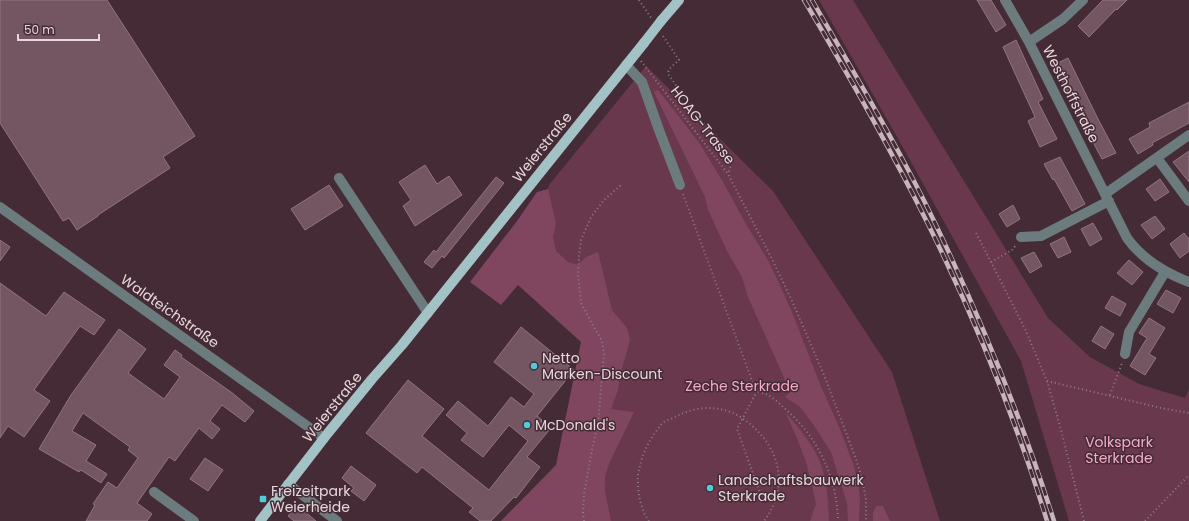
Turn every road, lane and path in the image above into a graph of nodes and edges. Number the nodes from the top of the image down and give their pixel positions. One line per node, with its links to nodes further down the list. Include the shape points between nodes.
1 (679, 0): 5 (main road, Weierstraße, bridge)
2 (1005, 0): 4 (street, Westhoffstraße)
3 (1083, 0): 4 (street, via 1063,19)
4 (1029, 42): 14 (street, Westhoffstraße)
5 (635, 54): 7 (main road, Weierstraße); 10 (path, HOAG-Trasse)
6 (679, 60): 10 (path, HOAG-Trasse, via 669,69 668,74 730,161)
7 (626, 65): 13 (street, via 642,82); 22 (main road, Weierstraße)
8 (1189, 135): 9 (street)
9 (1158, 158): 14 (street); 15 (street)
10 (728, 174): 41 (path, via 772,259 824,375 862,478)
11 (339, 178): 22 (street)
12 (621, 185): 37 (path, via 604,200 591,217 581,240 579,256 581,303 602,341 604,354 598,424 584,494)
13 (680, 185): 25 (path)
14 (1107, 198): 18 (street, via 1041,236); 20 (street, Westhoffstraße, via 1132,245)
15 (1189, 201)
16 (0, 207): 29 (street, Waldteichstraße)
17 (976, 233): 19 (path)
18 (1021, 237): 19 (path, via 1012,250)
19 (992, 262): 24 (path)
20 (1165, 272): 21 (street, Westhoffstraße); 23 (street, via 1130,332)
21 (1189, 282)
22 (428, 313): 29 (main road, Weierstraße)
23 (1125, 354): 26 (path)
24 (1047, 381): 26 (path); 42 (path)
25 (757, 391): 28 (path); 40 (path, via 783,406 812,438 824,458 831,478)
26 (1110, 395): 27 (path)
27 (1189, 413)
28 (743, 418): 33 (path, via 737,429); 38 (path, via 724,410 702,408 684,412 662,423 649,441 637,480 640,501); 39 (path, via 759,432 776,459 779,476 777,496)
29 (324, 438): 31 (main road, Weierstraße)
30 (1189, 475): 43 (path)
31 (288, 484): 35 (main road, Weierstraße); 36 (street)
32 (154, 492): 34 (street)
33 (761, 496)
34 (194, 521)
35 (260, 521)
36 (336, 521)
37 (584, 521)
38 (650, 521)
39 (764, 521)
40 (838, 521)
41 (866, 521)
42 (1084, 521)
43 (1145, 521)

